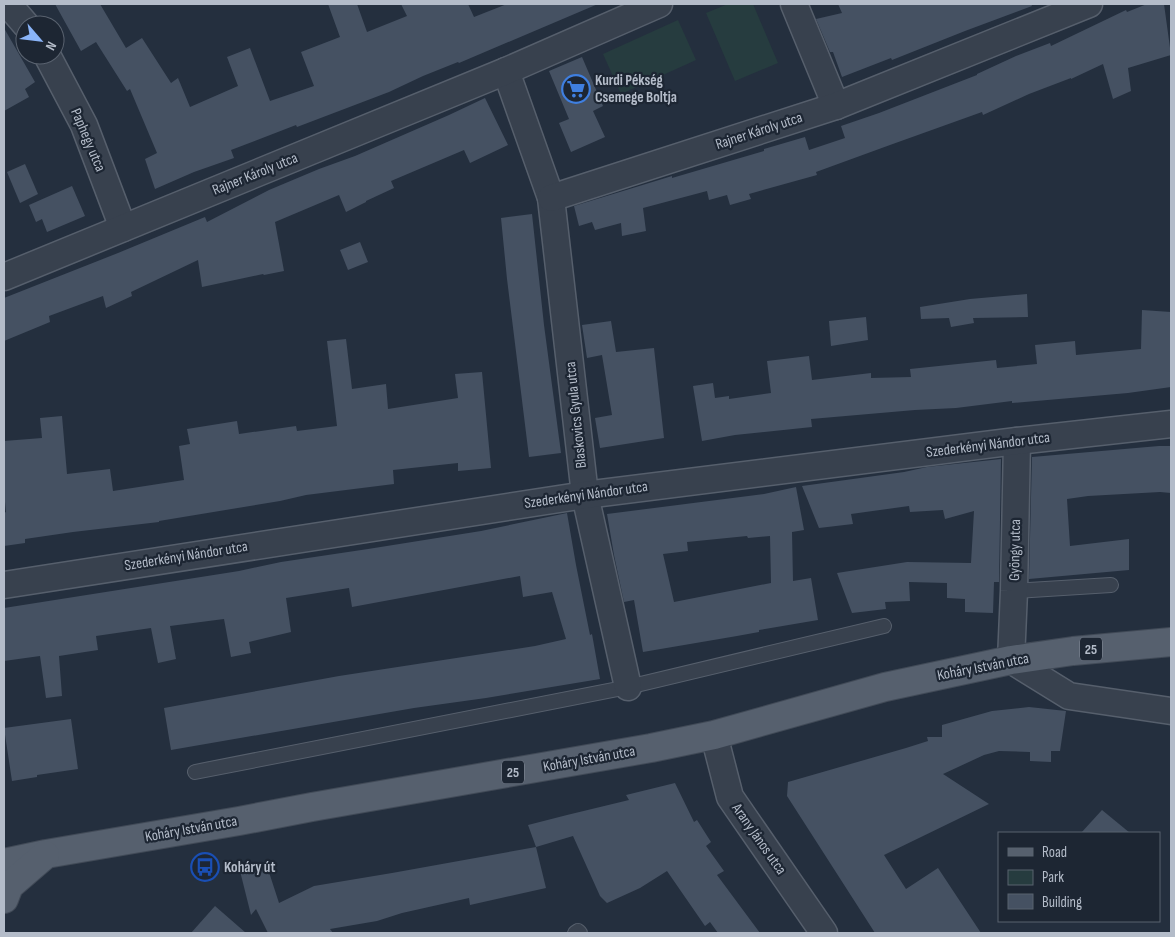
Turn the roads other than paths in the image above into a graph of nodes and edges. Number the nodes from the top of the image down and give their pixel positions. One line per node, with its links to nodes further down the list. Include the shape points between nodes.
1 (8, 4): 5 (street)
2 (659, 4): 7 (street, Rajner Károly utca)
3 (794, 4): 8 (street)
4 (1088, 4): 8 (street, Rajner Károly utca)
5 (17, 15)
6 (52, 65): 10 (street, Paphegy utca, via 84,125)
7 (506, 70): 9 (street); 10 (street, Rajner Károly utca)
8 (836, 106): 9 (street, Rajner Károly utca)
9 (551, 198): 14 (street, Blaskovics Gyula utca)
10 (123, 228): 11 (street, Rajner Károly utca)
11 (4, 277)
12 (1171, 424): 13 (street, Szederkényi Nándor utca)
13 (1017, 441): 14 (street, Szederkényi Nándor utca); 17 (street, Gyöngy utca)
14 (585, 495): 15 (street, Szederkényi Nándor utca); 21 (street, Blaskovics Gyula utca)
15 (4, 585)
16 (1111, 585): 17 (lane)
17 (1014, 591): 20 (street, Gyöngy utca)
18 (884, 626): 21 (lane)
19 (1171, 642): 20 (main road, Koháry István utca / 25)
20 (1011, 660): 22 (street, via 1069,696); 23 (main road, Koháry István utca / 25, via 886,687)
21 (628, 687): 24 (lane)
22 (1171, 711)
23 (714, 734): 25 (main road, Koháry István utca / 25, via 606,756); 30 (street, Arany János utca, via 730,797)
24 (195, 772)
25 (46, 854): 26 (main road, Koháry István utca / 25); 27 (main road, via 9,886)
26 (4, 863)
27 (4, 899)
28 (575, 933): 29 (lane)
29 (580, 933)
30 (824, 933)

